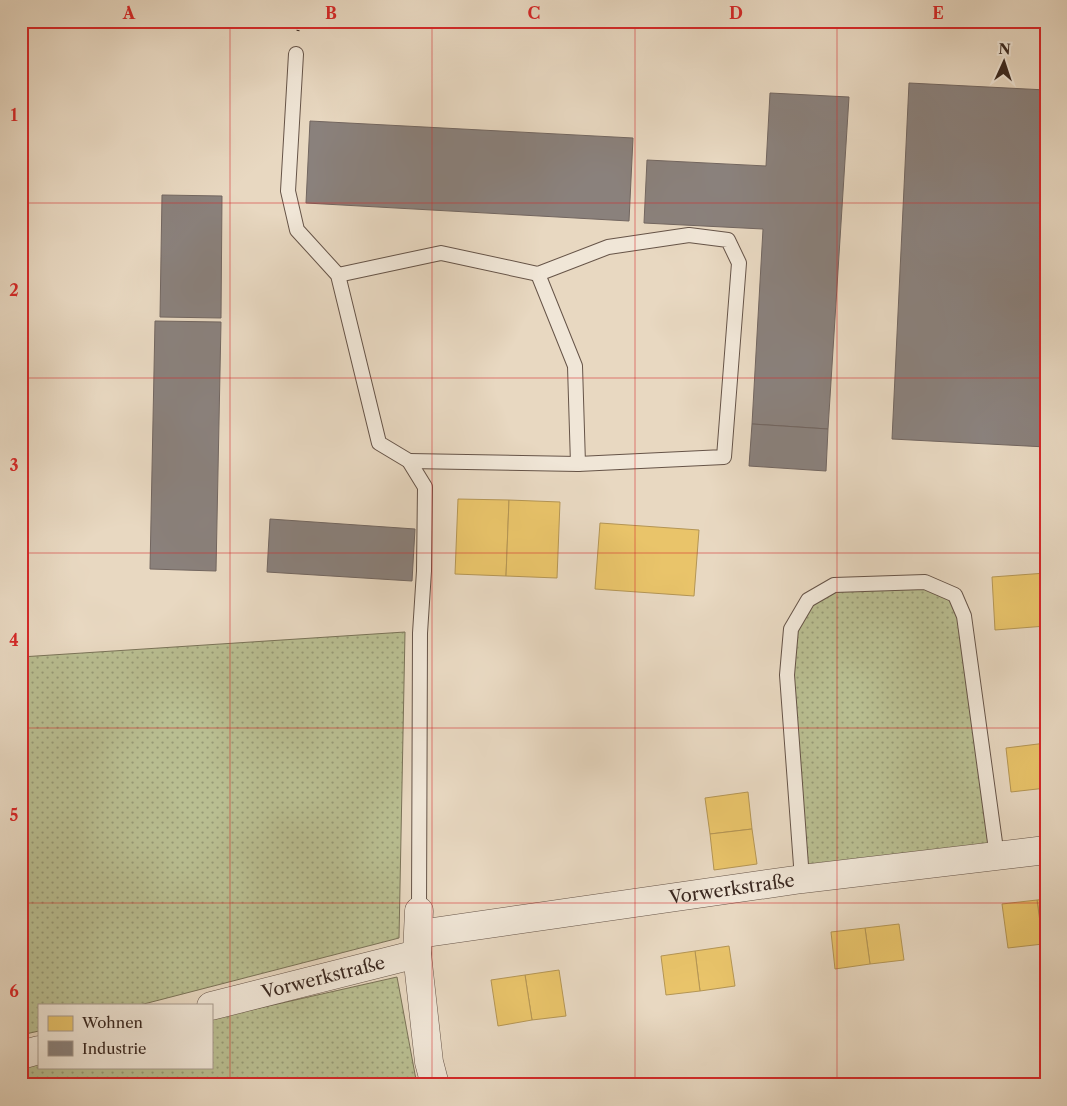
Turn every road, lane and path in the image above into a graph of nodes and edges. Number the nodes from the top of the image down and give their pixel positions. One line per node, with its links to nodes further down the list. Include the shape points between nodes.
1 (296, 54): 3 (lane, via 288,191 297,230)
2 (538, 274): 3 (lane, via 441,253); 5 (lane, via 574,366); 5 (lane, via 608,247 689,235 728,240 739,263 724,457)
3 (338, 275): 4 (lane, via 378,444)
4 (409, 461): 5 (lane); 9 (lane, via 425,487 420,632)
5 (578, 464)
6 (1046, 850): 7 (street, Vorwerkstraße)
7 (997, 857): 8 (street, Vorwerkstraße); 8 (lane, via 964,616 955,595 925,582 834,585 808,600 791,629 787,675)
8 (802, 879): 9 (street, Vorwerkstraße)
9 (418, 933): 10 (street, Vorwerkstraße); 13 (street, via 429,1062)
10 (212, 1006)
11 (38, 1050): 12 (street)
12 (21, 1055)
13 (435, 1085)

